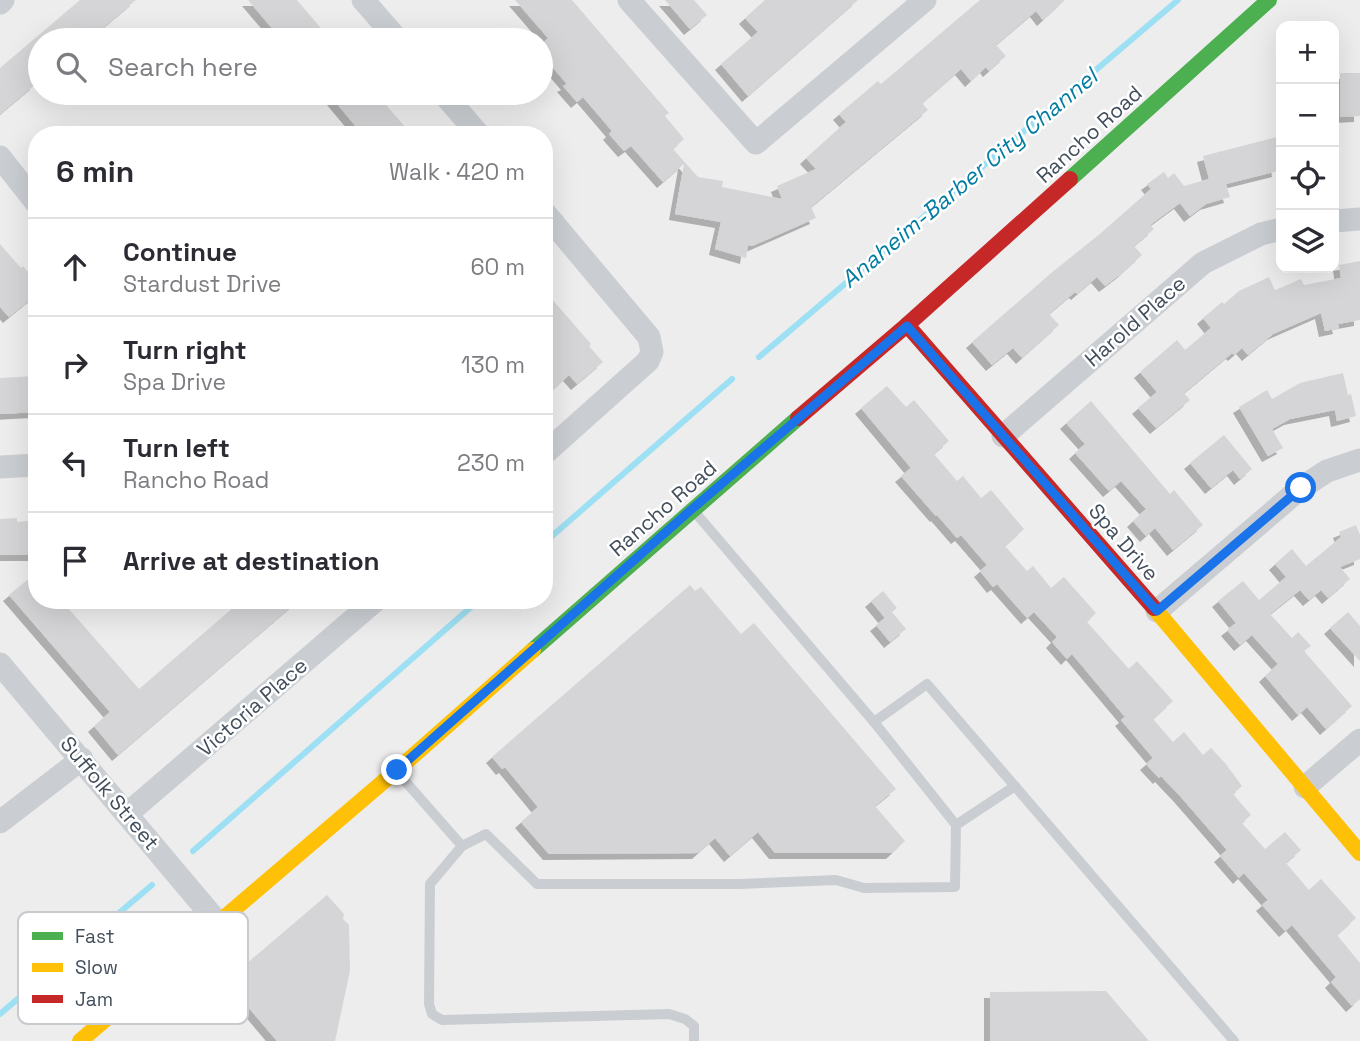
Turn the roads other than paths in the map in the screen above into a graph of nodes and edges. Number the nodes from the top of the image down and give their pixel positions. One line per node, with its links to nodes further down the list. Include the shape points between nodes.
1 (363, 0): 5 (street)
2 (629, 0): 3 (street, via 756,143)
3 (925, 0)
4 (1269, 0): 14 (street, Rancho Road)
5 (388, 28)
6 (453, 105): 7 (street)
7 (471, 126)
8 (0, 157): 9 (street)
9 (28, 193)
10 (1360, 219): 11 (street)
11 (1339, 220)
12 (553, 223): 16 (street, via 649,337 652,352)
13 (1276, 230): 15 (street, Harold Place, via 1203,263)
14 (907, 326): 15 (street, Spa Drive); 20 (street, Rancho Road)
15 (1003, 436): 22 (street, Spa Drive)
16 (553, 446)
17 (1360, 460): 22 (street, via 1327,471 1301,488)
18 (28, 465): 19 (street)
19 (0, 467)
20 (692, 509): 24 (lane); 27 (street, Rancho Road)
21 (366, 609): 30 (street, Victoria Place)
22 (1157, 611): 29 (street, Spa Drive)
23 (0, 664): 26 (street, Suffolk Street)
24 (874, 722): 28 (lane, via 927,684); 32 (lane)
25 (1360, 740): 29 (street)
26 (82, 759): 30 (street, Suffolk Street); 31 (street)
27 (397, 770): 33 (lane); 36 (street, Rancho Road)
28 (1015, 786): 32 (lane); 40 (lane)
29 (1305, 787): 34 (street, Spa Drive)
30 (127, 814): 35 (street, Suffolk Street)
31 (0, 822)
32 (956, 825): 33 (lane, via 955,887 864,888 836,880 537,884 486,834)
33 (462, 846): 39 (lane, via 430,884 432,1014 442,1020 669,1014 694,1026)
34 (1360, 853)
35 (209, 912)
36 (231, 912)
37 (100, 1024): 38 (street, Rancho Road)
38 (80, 1041)
39 (694, 1041)
40 (1234, 1041)

